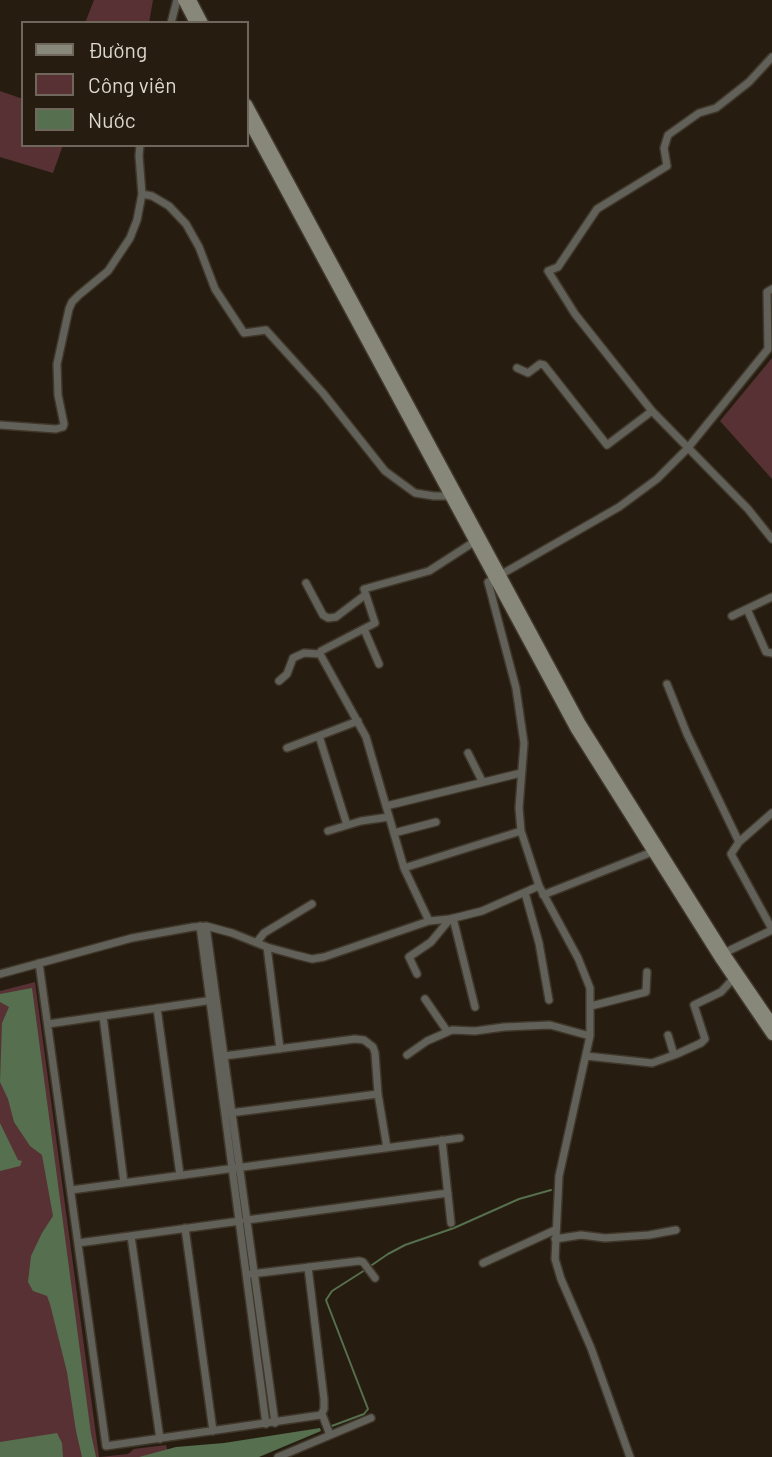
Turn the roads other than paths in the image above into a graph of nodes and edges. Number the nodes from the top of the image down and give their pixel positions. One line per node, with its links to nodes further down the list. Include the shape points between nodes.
1 (177, 0): 4 (street)
2 (183, 0): 5 (main road)
3 (191, 0): 6 (main road)
4 (172, 21)
5 (194, 21)
6 (202, 21)
7 (772, 57): 14 (street, via 716,108 699,113 668,135 664,148 667,166 597,209 558,267 548,271 575,314)
8 (248, 106): 17 (main road)
9 (248, 121): 17 (main road)
10 (141, 147): 11 (street)
11 (142, 194): 15 (street, via 138,220 123,248 108,271 69,309 57,364 63,427); 17 (street, via 169,206 186,224 215,289 244,333 266,330 378,464 415,493)
12 (772, 289): 16 (street, via 767,292 768,349)
13 (517, 368): 14 (street, via 528,373 544,365 607,445)
14 (652, 411): 16 (street)
15 (0, 425)
16 (687, 449): 18 (street); 20 (street, via 628,501)
17 (453, 496): 19 (main road)
18 (771, 538)
19 (477, 540): 20 (main road); 22 (street, via 421,574 364,589)
20 (497, 577): 36 (street, via 488,582 523,733); 47 (main road, via 575,728); 59 (main road, via 600,756)
21 (306, 583): 22 (street, via 328,618)
22 (365, 595): 26 (street, via 375,622)
23 (772, 597): 24 (street)
24 (747, 609): 25 (street); 27 (street, via 766,652)
25 (732, 616)
26 (364, 629): 28 (street); 29 (street)
27 (772, 653)
28 (320, 654): 30 (street, via 293,657); 32 (street)
29 (379, 664)
30 (279, 681)
31 (667, 684): 46 (street)
32 (358, 721): 33 (street); 38 (street)
33 (319, 736): 34 (street); 42 (street)
34 (287, 748)
35 (468, 753): 37 (street)
36 (521, 773): 37 (street); 44 (street)
37 (482, 781): 38 (street)
38 (386, 806): 40 (street)
39 (772, 813): 46 (street)
40 (389, 817): 42 (street); 45 (street)
41 (436, 822): 45 (street)
42 (347, 825): 43 (street)
43 (328, 831)
44 (521, 831): 48 (street); 49 (street)
45 (394, 833): 48 (street)
46 (739, 842): 56 (street, via 731,857)
47 (652, 852): 51 (street); 64 (main road)
48 (404, 868): 54 (street)
49 (539, 886): 50 (street); 51 (street)
50 (525, 893): 53 (street); 67 (street)
51 (543, 895): 68 (street, via 586,974)
52 (312, 904): 57 (street, via 269,929)
53 (452, 919): 54 (street); 63 (street, via 409,957); 69 (street)
54 (429, 921): 58 (street, via 312,959)
55 (203, 926): 57 (street); 60 (street, via 132,938); 66 (street)
56 (772, 930): 59 (street)
57 (257, 943): 58 (street)
58 (267, 947): 78 (street)
59 (724, 953): 72 (main road)
60 (39, 963): 62 (street); 73 (street)
61 (646, 972): 68 (street, via 646,992)
62 (0, 974)
63 (417, 974)
64 (733, 979): 76 (main road); 80 (street, via 721,992 696,1003 705,1039)
65 (425, 999): 74 (street)
66 (213, 1000): 70 (street); 81 (street); 84 (street)
67 (549, 1000)
68 (591, 1006): 77 (street)
69 (475, 1007)
70 (156, 1008): 71 (street); 89 (street)
71 (103, 1016): 73 (street); 90 (street)
72 (772, 1023)
73 (48, 1024): 91 (street)
74 (447, 1031): 77 (street, via 550,1025); 79 (street)
75 (668, 1035): 80 (street)
76 (772, 1035)
77 (590, 1036): 82 (street)
78 (279, 1049): 81 (street); 83 (street, via 364,1040 375,1053)
79 (407, 1055)
80 (674, 1055): 82 (street, via 648,1063)
81 (225, 1056): 84 (street)
82 (586, 1056): 96 (street, via 559,1176)
83 (378, 1094): 84 (street); 87 (street)
84 (229, 1114): 88 (street)
85 (460, 1138): 86 (street)
86 (442, 1140): 87 (street); 92 (street)
87 (387, 1148): 88 (street)
88 (236, 1168): 89 (street); 93 (street)
89 (180, 1175): 90 (street)
90 (124, 1183): 91 (street)
91 (71, 1190): 100 (street)
92 (448, 1193): 93 (street); 94 (street)
93 (244, 1221): 95 (street); 104 (street)
94 (451, 1223)
95 (185, 1228): 98 (street); 108 (street)
96 (555, 1230): 99 (street); 101 (street)
97 (676, 1230): 99 (street)
98 (131, 1236): 100 (street); 110 (street)
99 (555, 1239): 112 (street, via 561,1279)
100 (78, 1243): 110 (street, via 106,1446)
101 (483, 1263)
102 (308, 1267): 103 (street, via 359,1261); 104 (street); 105 (street)
103 (370, 1272)
104 (251, 1274): 107 (street)
105 (323, 1417): 107 (street); 109 (street)
106 (371, 1418): 109 (street)
107 (270, 1423): 108 (street)
108 (213, 1431): 110 (street)
109 (329, 1432): 111 (street)
110 (160, 1439)
111 (278, 1457)
112 (630, 1457)

